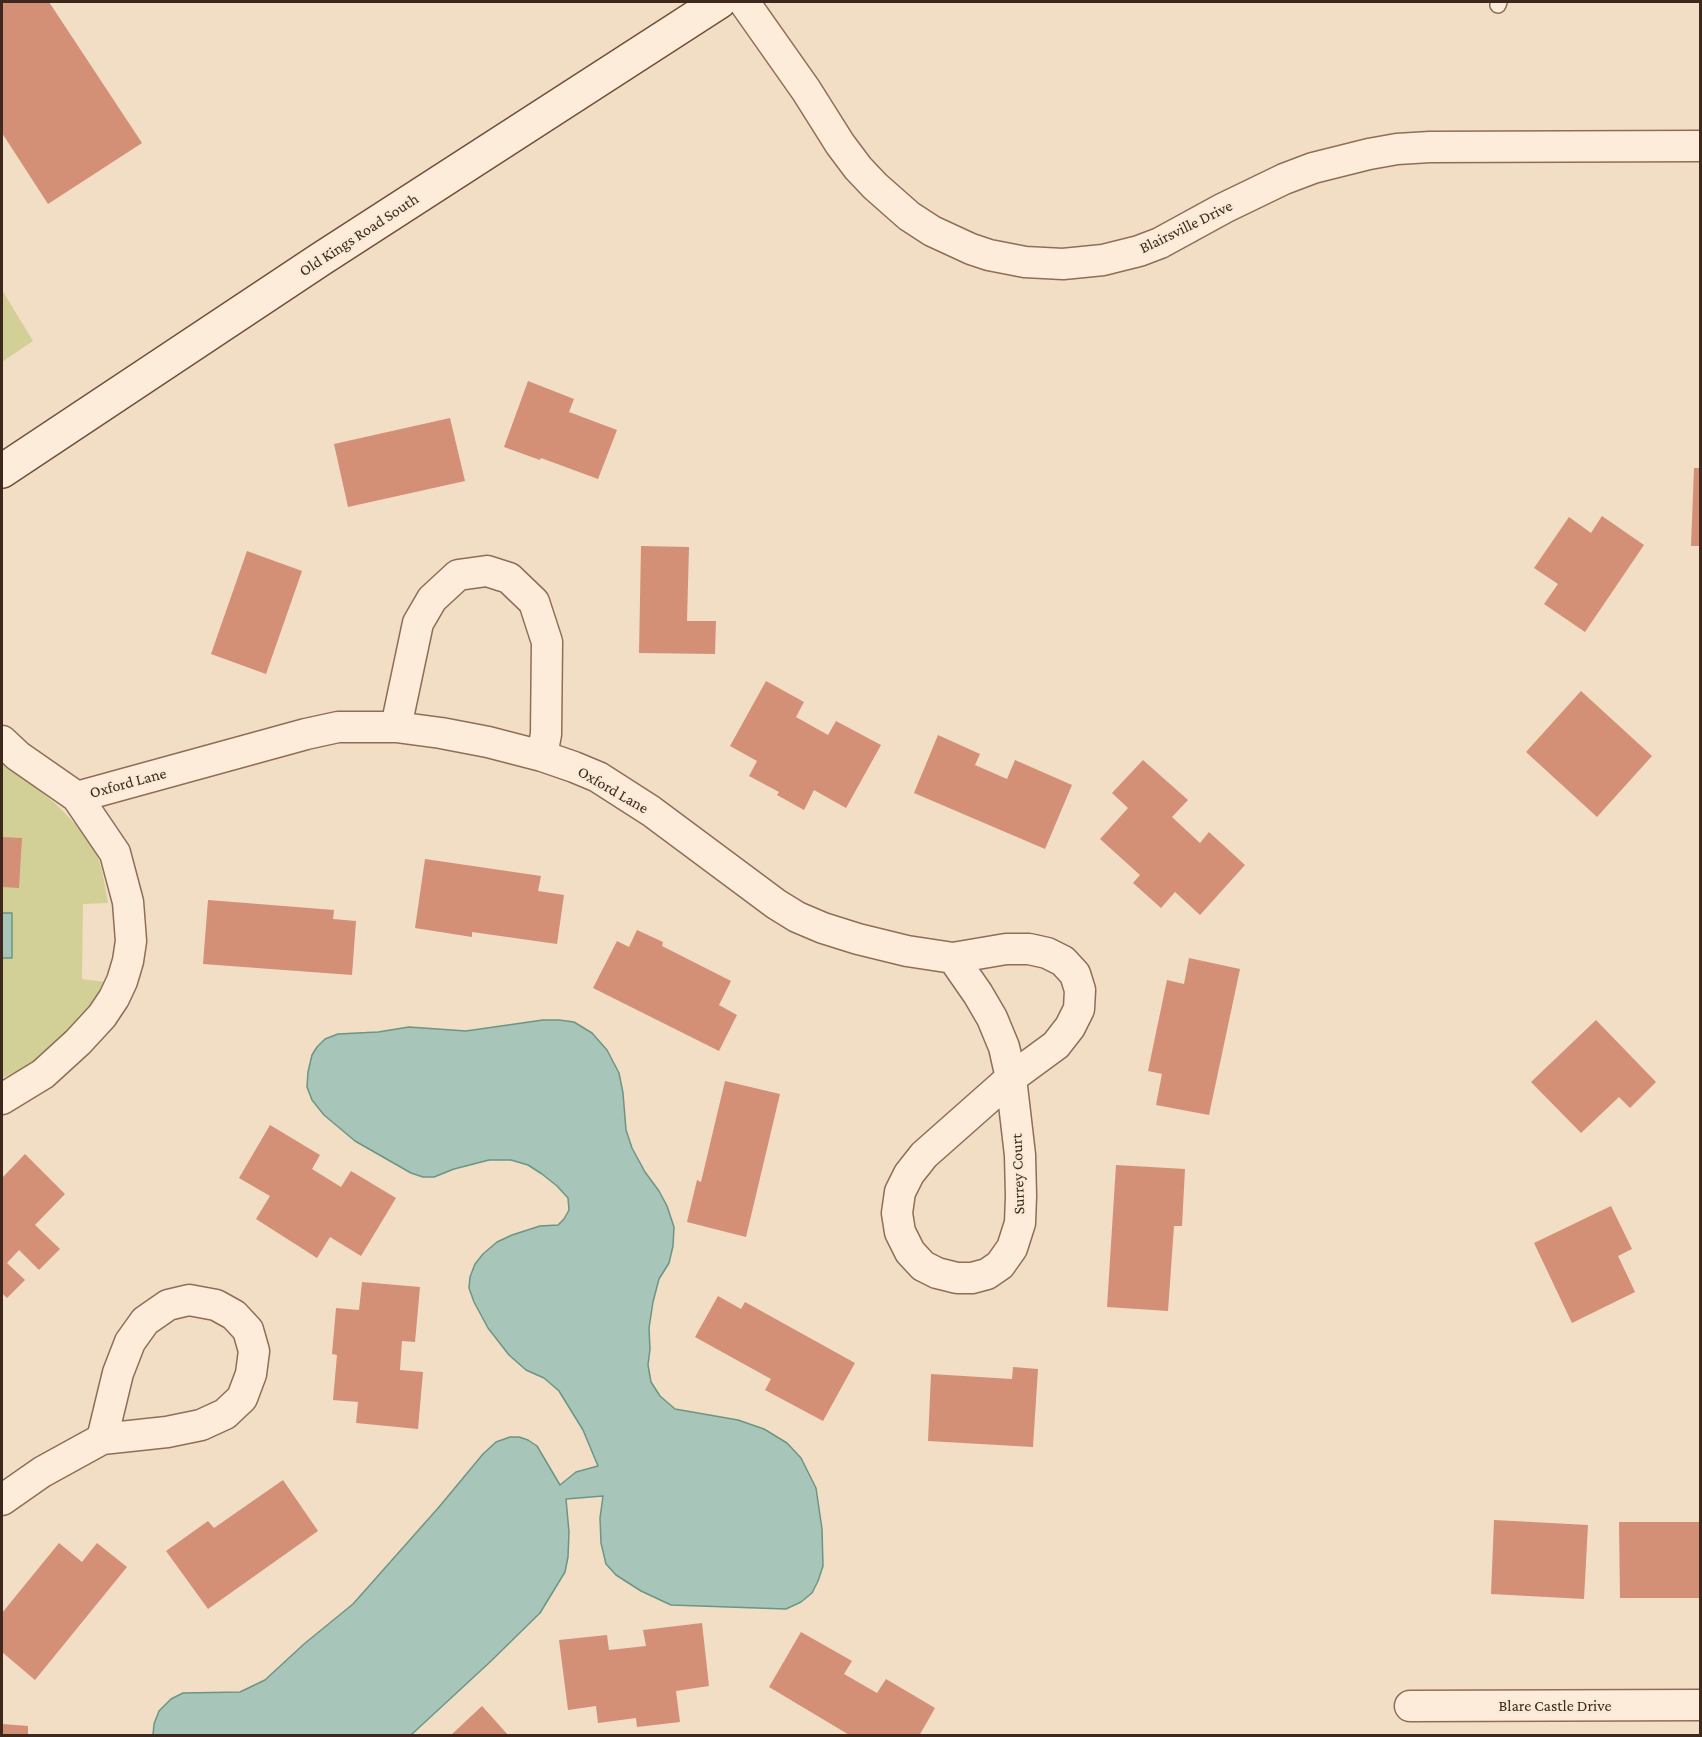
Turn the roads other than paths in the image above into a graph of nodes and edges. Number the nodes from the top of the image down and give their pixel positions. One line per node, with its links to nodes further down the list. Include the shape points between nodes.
1 (720, 2): 4 (street, Old Kings Road South, via 321,259)
2 (744, 2): 3 (street, Blairsville Drive, via 840,144 875,186 932,231 970,249 1025,262 1063,264 1139,251 1284,179 1313,168 1397,149)
3 (1701, 146)
4 (2, 471)
5 (396, 727): 7 (street, Oxford Lane, via 488,742); 7 (street, via 418,623 432,599 458,575 487,571 509,578 534,602 547,642 546,734); 8 (street, Oxford Lane, via 338,727 306,734)
6 (2, 741): 8 (street)
7 (542, 756): 9 (street, Oxford Lane, via 598,777 797,917 868,941)
8 (77, 797): 11 (street, via 115,854 128,902 128,961 114,998 102,1016 43,1074)
9 (953, 958): 10 (street, via 992,1018); 10 (street, Oxford Lane, via 1029,949 1063,961 1075,974 1080,990 1079,1009 1070,1027 1056,1045)
10 (1011, 1078): 10 (street, Surrey Court, via 924,1155 900,1192 900,1232 910,1252 923,1266 937,1273 957,1278 987,1274 1012,1248 1020,1224 1022,1196)
11 (2, 1099)
12 (102, 1439): 12 (street, via 167,1432 201,1425 225,1414 242,1398 251,1374 254,1352 248,1330 234,1315 216,1305 189,1300 168,1305 145,1321 130,1342 118,1373); 13 (street, via 42,1472)
13 (2, 1500)
14 (1701, 1705): 15 (street, Blare Castle Drive)
15 (1410, 1706)

